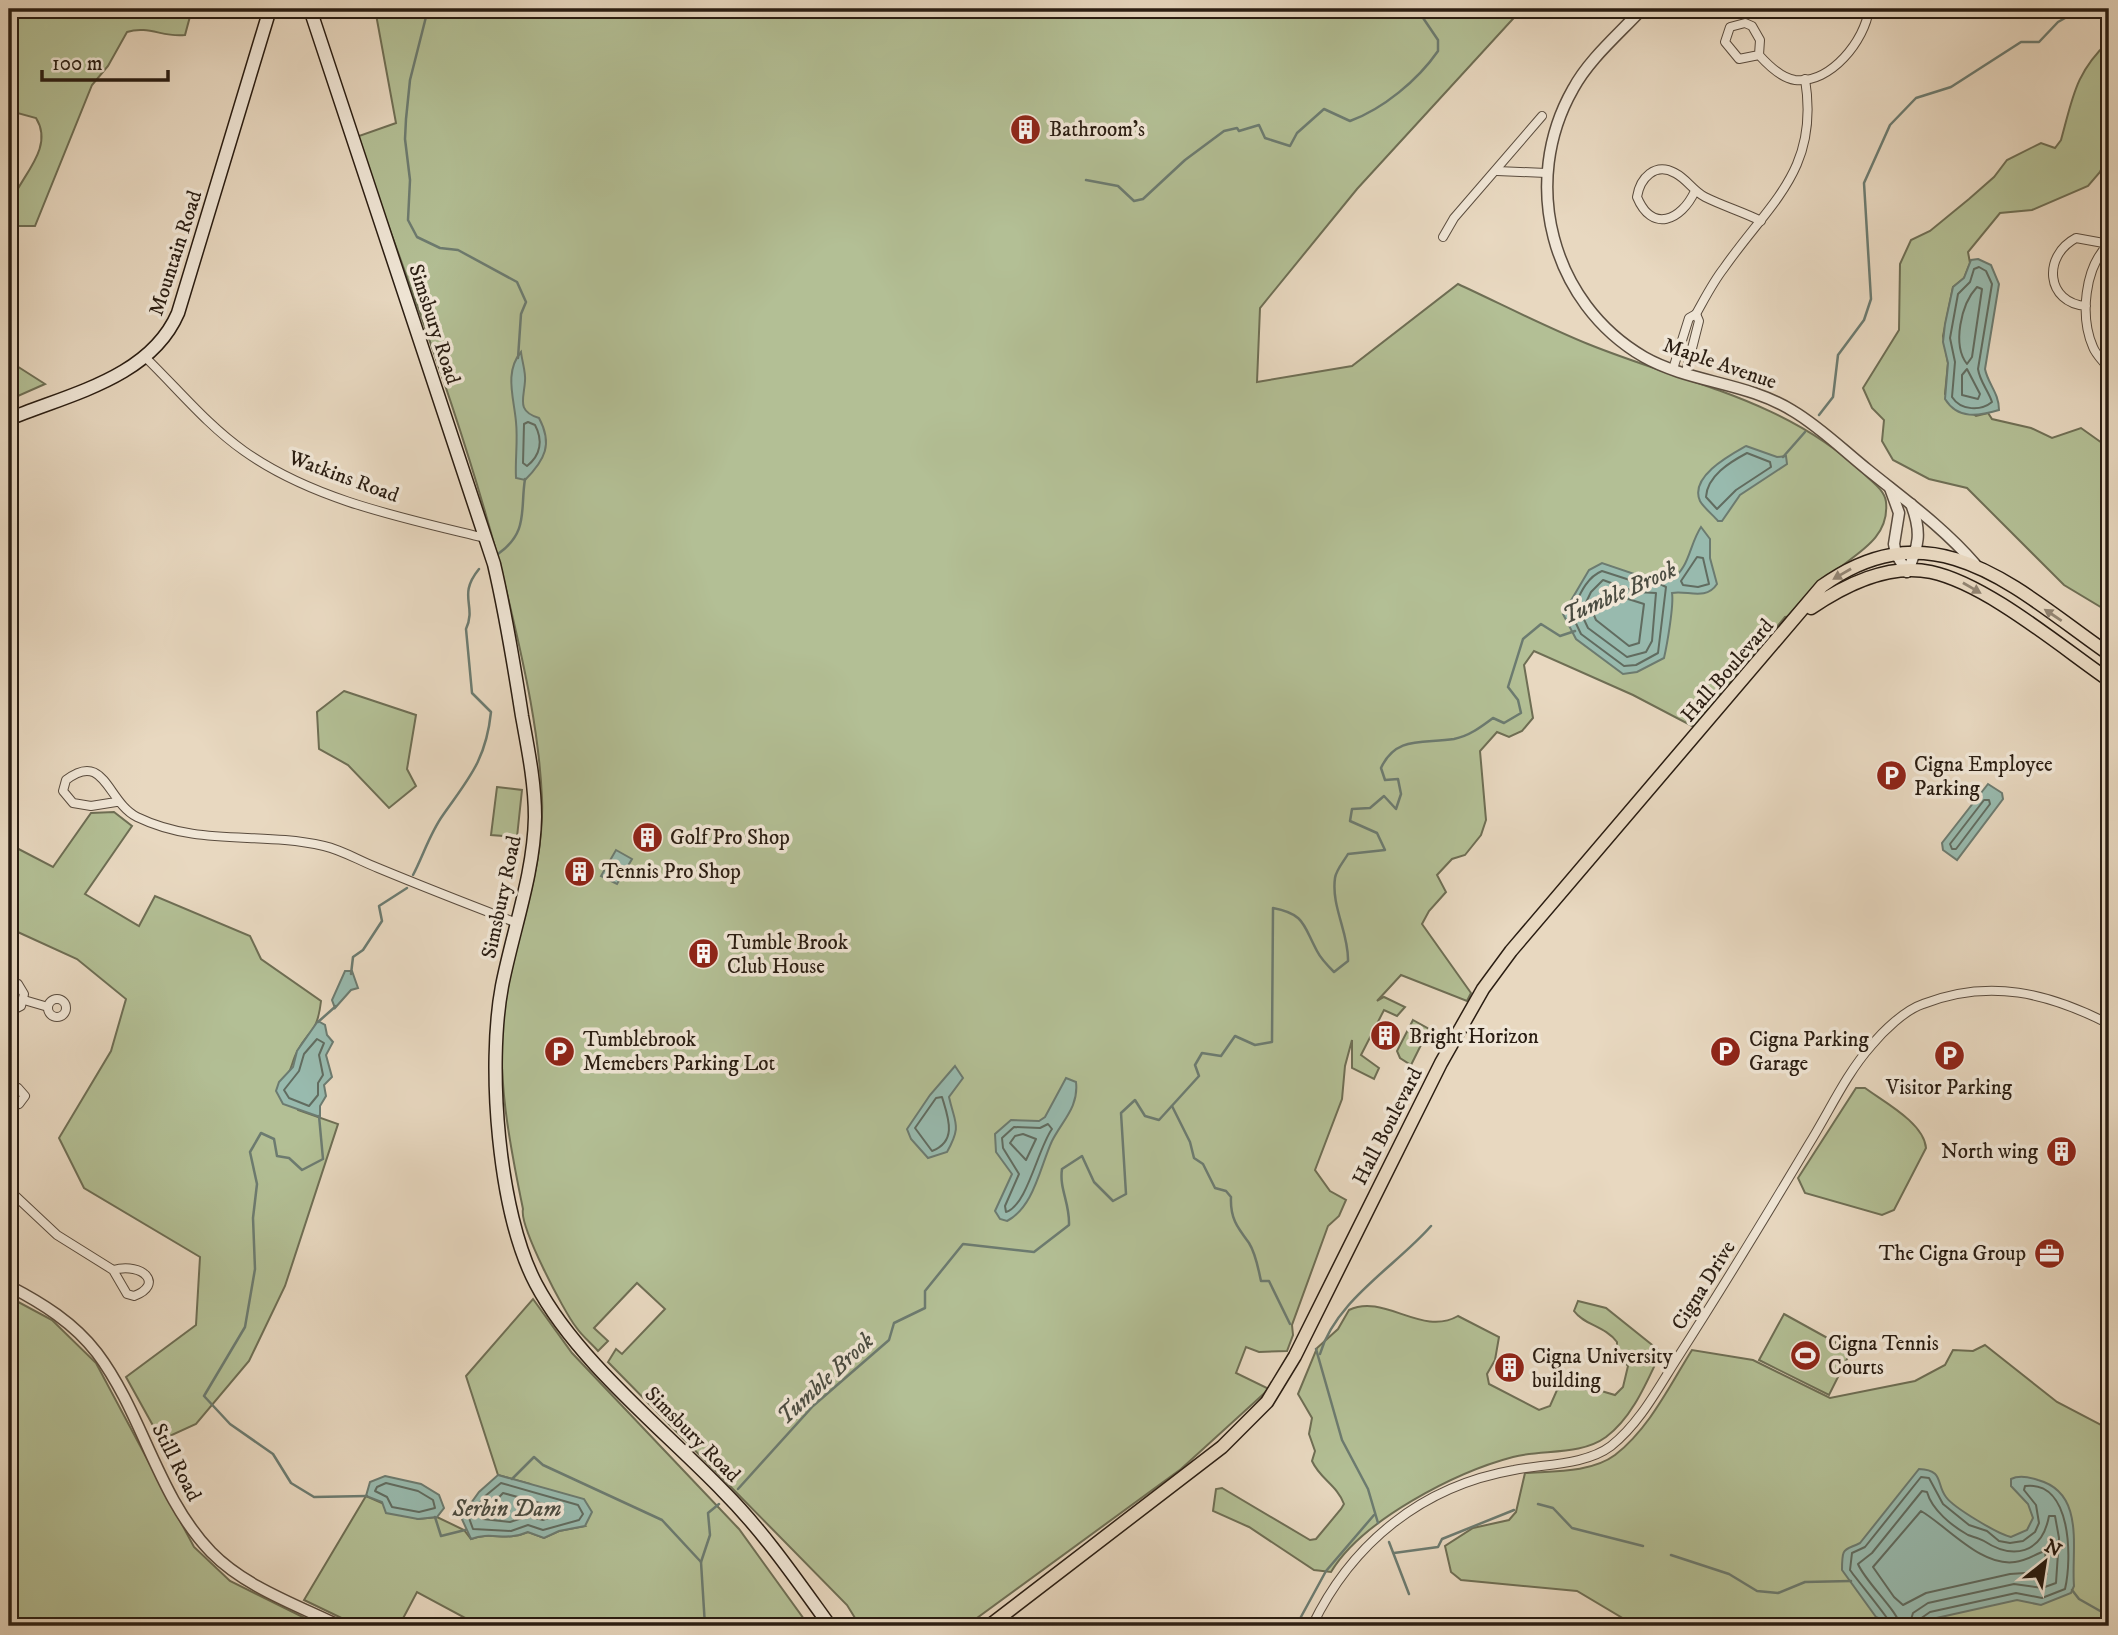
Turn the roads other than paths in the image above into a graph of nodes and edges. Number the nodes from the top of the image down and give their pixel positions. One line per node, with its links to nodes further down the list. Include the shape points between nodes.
1 (270, 9): 16 (main road, Mountain Road, via 178,313 167,335)
2 (310, 9): 23 (main road, Simsbury Road)
3 (1642, 9): 9 (street, Maple Avenue, via 1573,87 1552,137)
4 (1869, 9): 6 (street, via 1866,27 1849,54)
5 (1759, 55): 5 (street, via 1749,59 1734,55 1725,42 1730,27 1752,26 1760,40); 6 (street, via 1782,75)
6 (1805, 79): 11 (street, via 1802,153 1792,179)
7 (1542, 116): 8 (street)
8 (1497, 171): 9 (street); 12 (street, via 1454,218)
9 (1546, 173): 17 (street, Maple Avenue, via 1547,216 1573,287 1615,335 1644,357)
10 (1695, 191): 10 (street, via 1675,172 1664,169 1643,178 1637,197 1648,214 1669,219 1686,206); 11 (street)
11 (1761, 220): 15 (street)
12 (1443, 237)
13 (2109, 244): 14 (street, via 2093,270); 14 (street, via 2076,238 2054,259 2058,293 2075,305)
14 (2086, 306): 18 (street, via 2093,349)
15 (1696, 314): 17 (street, via 1689,318); 19 (street, via 1699,321)
16 (146, 358): 20 (main road, Mountain Road, via 110,378); 23 (street, Watkins Road, via 214,426 268,467 344,499)
17 (1674, 369): 19 (street, Maple Avenue)
18 (2109, 369)
19 (1686, 372): 21 (street, Maple Avenue, via 1745,389 1793,410)
20 (9, 419)
21 (1890, 488): 22 (street, Maple Avenue); 24 (street, via 1899,513 1894,544)
22 (1910, 501): 24 (street, via 1919,526 1919,546); 25 (street, Maple Avenue)
23 (485, 538): 31 (main road, Simsbury Road, via 505,612 533,794 534,845)
24 (1906, 553): 25 (main road, via 1932,553); 26 (street); 26 (street); 27 (main road, Hall Boulevard, one-way to 27, via 1871,559 1841,573 1822,586)
25 (1975, 564): 28 (main road, one-way to 25)
26 (1907, 572): 27 (main road, Hall Boulevard, via 1846,586); 29 (main road, Hall Boulevard, one-way to 29, via 1930,572 1961,582)
27 (1802, 614): 44 (main road, Hall Boulevard, via 1483,989 1267,1402 1213,1454)
28 (2109, 654)
29 (2109, 680)
30 (116, 802): 30 (street, via 107,780 91,770 78,770 66,780 63,791 72,803); 31 (street, via 162,829 190,836 326,846)
31 (517, 923): 43 (main road, Simsbury Road, via 501,992 496,1049 510,1211 524,1259 567,1330 754,1523)
32 (9, 982): 33 (street, via 22,989)
33 (24, 1000): 34 (street); 35 (street)
34 (48, 1007)
35 (9, 1012)
36 (2109, 1024): 45 (street, Cigna Drive, via 2060,1000 2004,990 1920,1004 1869,1048 1630,1428 1609,1447 1587,1457 1493,1474 1428,1500 1377,1537 1341,1573)
37 (9, 1093): 38 (street, via 18,1088 25,1096 19,1104)
38 (9, 1099)
39 (9, 1190): 40 (street, via 57,1235)
40 (113, 1270): 40 (street, via 127,1294 134,1296 146,1287 145,1272)
41 (9, 1286): 42 (street, Still Road, via 64,1320 96,1352 116,1382 182,1515 211,1552 244,1578)
42 (340, 1626)
43 (830, 1626)
44 (989, 1626)
45 (1311, 1626)

